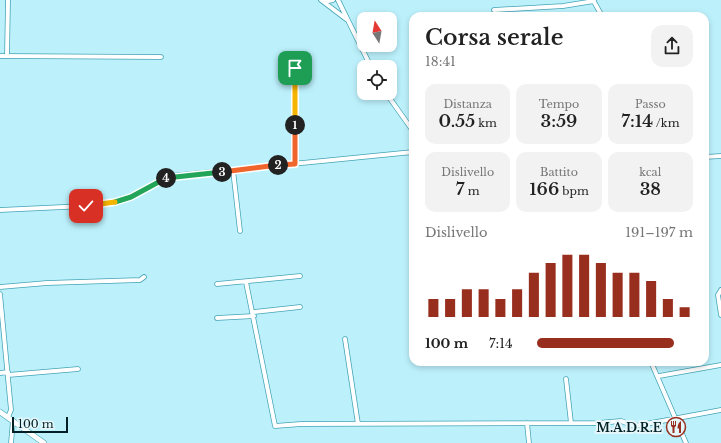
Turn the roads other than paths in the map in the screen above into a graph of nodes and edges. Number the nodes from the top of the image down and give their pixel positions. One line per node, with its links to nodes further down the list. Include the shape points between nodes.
1 (8, 0): 10 (street)
2 (333, 0): 4 (street)
3 (338, 0): 8 (street)
4 (322, 1): 8 (street)
5 (593, 1): 6 (street, via 563,6); 7 (street)
6 (494, 10)
7 (600, 12)
8 (348, 21): 12 (street)
9 (0, 56): 10 (street)
10 (8, 56): 11 (street)
11 (161, 57)
12 (368, 60)
13 (295, 68): 19 (street)
14 (391, 100): 15 (street)
15 (409, 125)
16 (409, 152): 19 (street)
17 (709, 156): 18 (street)
18 (721, 156)
19 (295, 164): 20 (street)
20 (233, 170): 21 (street, via 170,176 131,197 110,202 86,206); 22 (street)
21 (0, 210)
22 (240, 231)
23 (144, 276): 27 (street, via 140,280)
24 (300, 276): 25 (street)
25 (246, 282): 26 (street); 31 (street)
26 (217, 284)
27 (0, 287)
28 (721, 290): 32 (street, via 718,295)
29 (0, 294): 39 (street)
30 (300, 307): 31 (street)
31 (253, 314): 33 (street); 48 (street, via 275,426)
32 (721, 315)
33 (217, 318)
34 (344, 339): 48 (street)
35 (721, 365): 40 (street)
36 (653, 366): 40 (street)
37 (78, 369): 39 (street)
38 (0, 373): 39 (street)
39 (8, 373): 44 (street, via 11,410)
40 (659, 376): 45 (street)
41 (566, 379): 47 (street)
42 (721, 410): 45 (street)
43 (0, 412): 44 (street)
44 (8, 417): 46 (street)
45 (677, 418): 47 (street, via 635,426 620,421); 53 (street)
46 (13, 421): 50 (street); 51 (street)
47 (571, 423): 49 (street)
48 (358, 424): 49 (street)
49 (527, 424): 52 (street)
50 (11, 443)
51 (44, 443)
52 (529, 443)
53 (686, 443)

